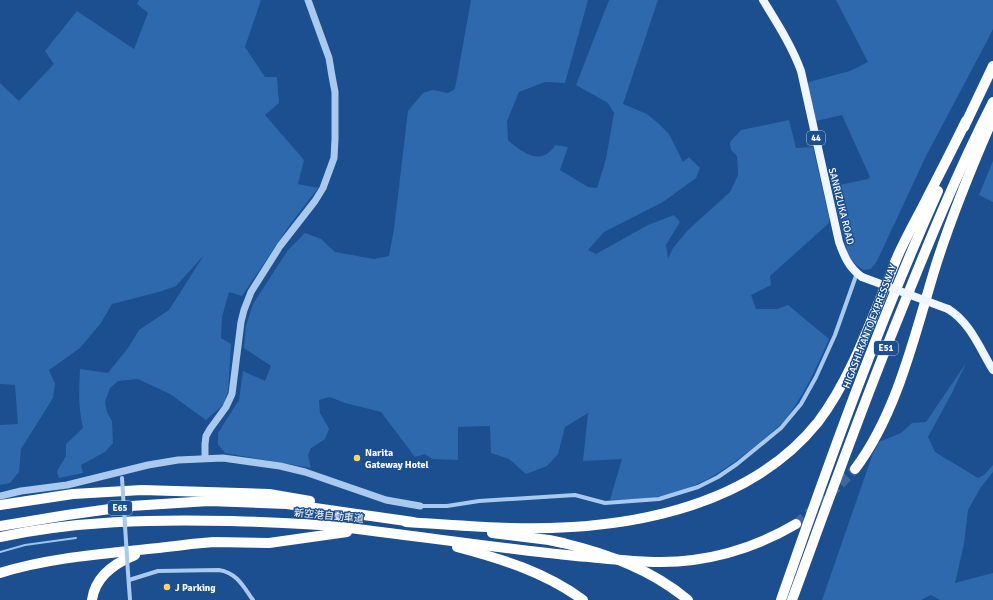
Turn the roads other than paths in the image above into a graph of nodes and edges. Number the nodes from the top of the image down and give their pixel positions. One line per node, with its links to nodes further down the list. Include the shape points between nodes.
1 (308, 0): 9 (street, via 325,48 335,92 334,158 324,188 280,246 251,292 241,322 232,394 206,436)
2 (763, 0): 7 (main road, SANRIZUKA ROAD / 44, via 801,71 839,242 849,265)
3 (993, 66): 6 (highway, HIGASHI-KANTO EXPRESSWAY / E51)
4 (993, 102): 31 (highway, E51, via 912,280)
5 (993, 118): 10 (highway, via 941,250 892,401 868,452)
6 (966, 121): 16 (highway, via 900,252 845,378 817,422 773,465 711,498 668,512 615,523 511,528); 30 (highway, HIGASHI-KANTO EXPRESSWAY / E51, via 886,314)
7 (860, 275): 8 (main road, bridge, via 948,309 967,326); 14 (street, via 816,377 801,404 781,428 738,464 718,477 698,487 658,499 605,504 575,495)
8 (993, 370)
9 (205, 458): 11 (street, via 148,465); 14 (street, via 280,466 386,500)
10 (855, 469)
11 (122, 474): 12 (street); 24 (street, bridge)
12 (0, 496)
13 (0, 506): 15 (highway, via 97,492 164,490 287,496)
14 (420, 506)
15 (362, 515): 16 (highway, 新空港自動車道 / E65); 18 (highway, 新空港自動車道 / E65, via 287,504 209,501 131,506)
16 (406, 522): 29 (highway, bridge, via 549,540 602,553 646,571)
17 (796, 524): 20 (highway, via 741,550 717,556 668,562 552,554)
18 (0, 526)
19 (379, 532): 20 (highway, 新空港自動車道 / E65); 21 (highway, 新空港自動車道 / E65, via 275,522 137,521 75,525); 22 (highway, via 345,532 269,543 214,542)
20 (416, 537): 28 (highway, via 519,565 554,581)
21 (0, 538)
22 (154, 549): 23 (highway, via 52,561); 25 (highway, via 136,554 114,565 101,579)
23 (0, 573)
24 (129, 580): 26 (street); 27 (street, via 158,570 226,571 240,580)
25 (92, 600)
26 (130, 600)
27 (253, 600)
28 (583, 600)
29 (688, 600)
30 (780, 600)
31 (792, 600)

